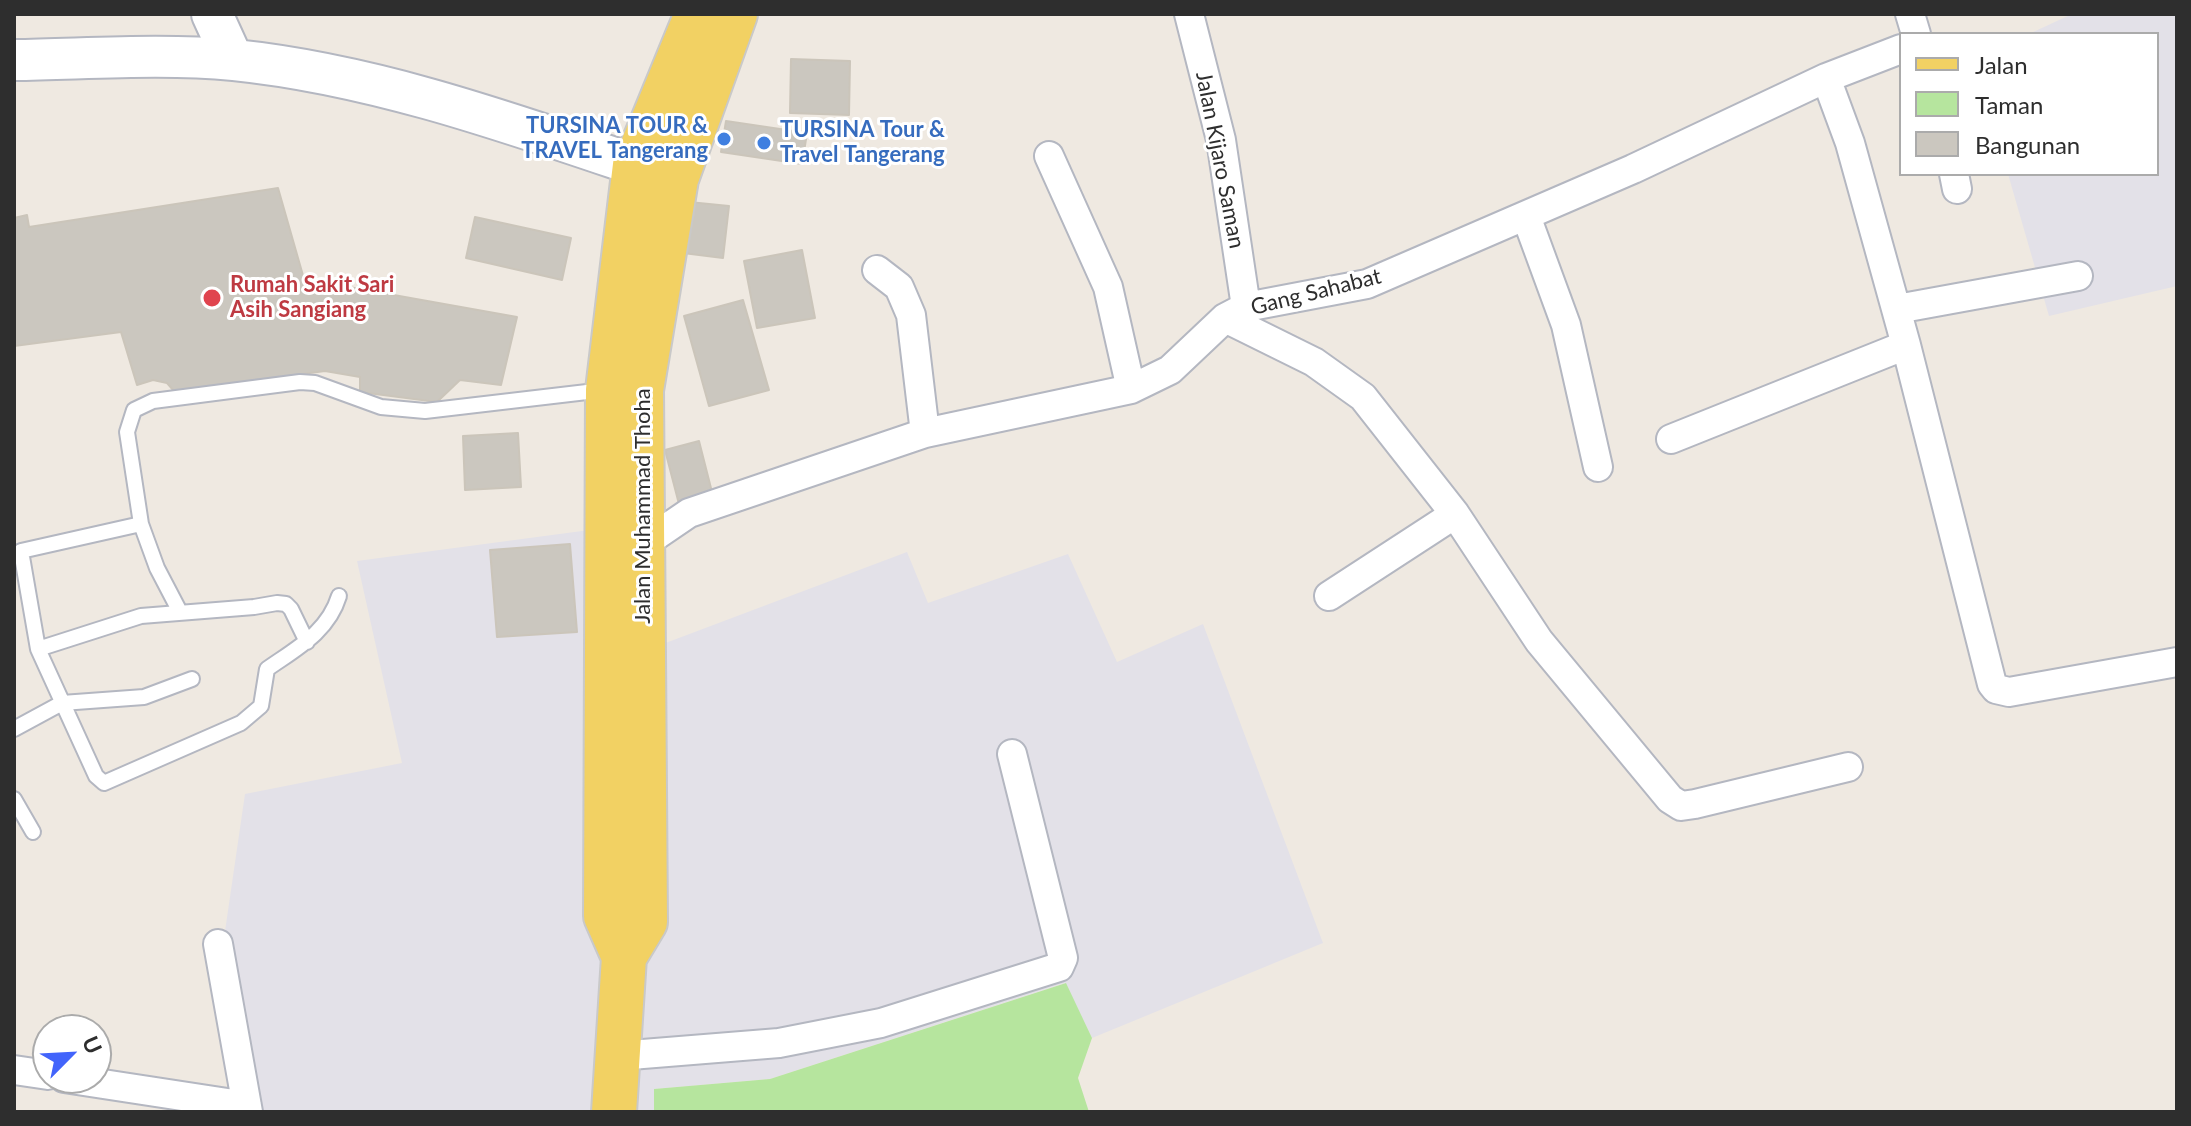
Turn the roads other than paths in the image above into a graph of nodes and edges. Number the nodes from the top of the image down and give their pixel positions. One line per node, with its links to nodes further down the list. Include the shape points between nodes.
1 (212, 14): 6 (main road)
2 (1189, 14): 14 (street, Jalan Kijaro Saman, via 1221,140)
3 (724, 15): 9 (main road, Jalan Muhammad Thoha); 17 (main road, Jalan Muhammad Thoha, via 676,179)
4 (1899, 50): 7 (street, Gang Sahabat)
5 (14, 60): 6 (main road)
6 (233, 60): 9 (main road, via 343,77 505,121)
7 (1826, 78): 10 (street, Gang Sahabat); 13 (street)
8 (1049, 156): 16 (street, via 1108,287)
9 (635, 165): 17 (main road, Jalan Muhammad Thoha)
10 (1526, 216): 14 (street, Gang Sahabat, via 1367,284); 20 (street, via 1566,325)
11 (877, 270): 18 (street, via 899,287 911,315)
12 (2078, 276): 13 (street)
13 (1897, 309): 15 (street)
14 (1236, 313): 16 (street, Gang Sahabat, via 1170,370); 21 (street, via 1363,397)
15 (1906, 345): 19 (street); 29 (street, via 1996,689 2009,692)
16 (1131, 389): 18 (street, Gang Sahabat)
17 (625, 390): 22 (lane, via 425,411 381,407 300,382 153,401 134,410 127,432); 23 (main road, Jalan Muhammad Thoha); 38 (main road, Jalan Muhammad Thoha, via 606,916)
18 (925, 433): 23 (street, Gang Sahabat, via 689,513)
19 (1671, 439)
20 (1598, 467)
21 (1455, 514): 25 (street); 34 (street, via 1539,641 1670,799 1681,806 1695,804)
22 (141, 524): 26 (lane); 28 (lane, via 21,551)
23 (642, 545): 38 (main road, Jalan Muhammad Thoha, via 645,922)
24 (339, 596): 27 (lane, via 334,613)
25 (1329, 596)
26 (180, 612): 27 (lane, via 286,604); 28 (lane, via 141,616)
27 (307, 642): 31 (lane, via 267,669 261,706 241,723 104,783)
28 (38, 649): 31 (lane)
29 (2177, 662)
30 (192, 679): 31 (lane, via 144,697)
31 (62, 703): 32 (lane)
32 (14, 729)
33 (1012, 754): 39 (street, via 1063,958 1059,967 866,1026 779,1043)
34 (1848, 767)
35 (14, 799): 36 (lane)
36 (33, 832)
37 (218, 944): 41 (street)
38 (624, 957): 39 (main road, Jalan Muhammad Thoha)
39 (618, 1056): 42 (main road, Jalan Muhammad Thoha)
40 (112, 1086): 41 (street)
41 (248, 1109)
42 (614, 1112)

